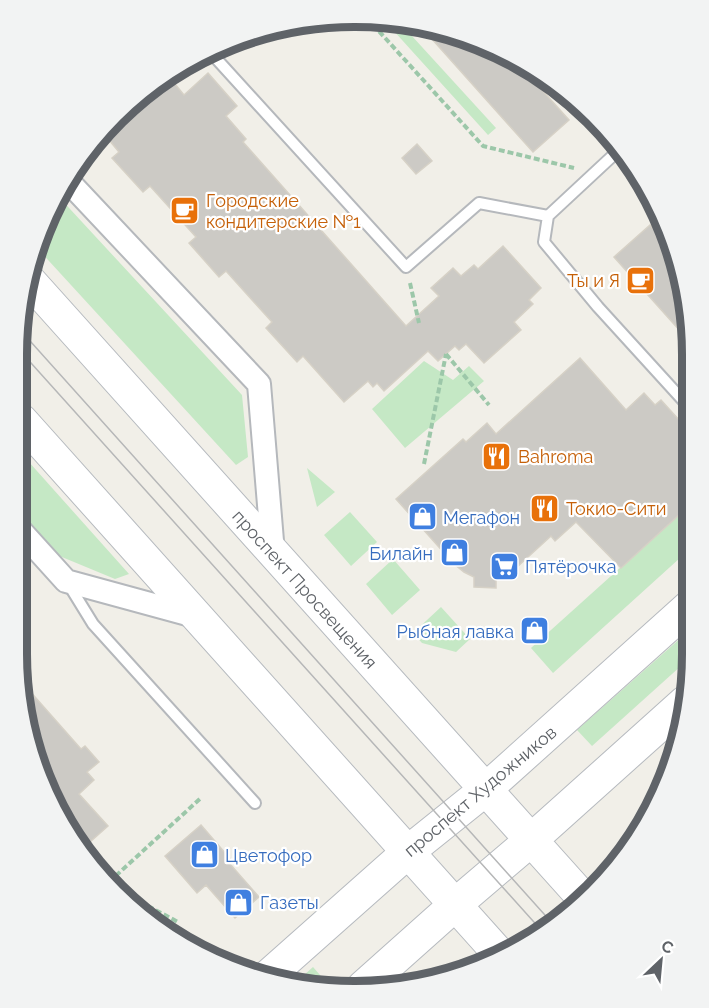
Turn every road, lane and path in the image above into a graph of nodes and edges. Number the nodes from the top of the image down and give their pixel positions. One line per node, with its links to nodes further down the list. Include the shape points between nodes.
1 (376, 28): 4 (path, via 483,146)
2 (216, 58): 7 (lane)
3 (614, 155): 4 (lane)
4 (596, 173): 6 (lane)
5 (74, 187): 15 (street, via 259,384)
6 (548, 216): 7 (lane, via 479,203); 10 (lane, via 544,242)
7 (406, 267): 9 (path)
8 (34, 286): 15 (main road, проспект Просвещения)
9 (419, 323)
10 (682, 399)
11 (489, 405): 13 (path, via 446,354)
12 (27, 427): 18 (main road)
13 (424, 464)
14 (27, 538): 16 (street)
15 (273, 553): 20 (main road, проспект Просвещения)
16 (66, 581): 18 (street); 22 (lane, via 93,624)
17 (682, 613): 20 (main road, проспект Художников)
18 (198, 617): 24 (main road)
19 (677, 709): 23 (main road)
20 (485, 790): 23 (main road, проспект Просвещения); 24 (main road, проспект Художников)
21 (202, 797): 25 (path)
22 (255, 803)
23 (530, 841): 26 (main road, проспект Просвещения); 28 (main road)
24 (409, 851): 28 (main road); 31 (main road, проспект Художников)
25 (115, 876)
26 (578, 893)
27 (143, 904): 29 (path)
28 (456, 904): 30 (main road); 32 (main road)
29 (178, 922)
30 (495, 949)
31 (274, 971)
32 (371, 980)

